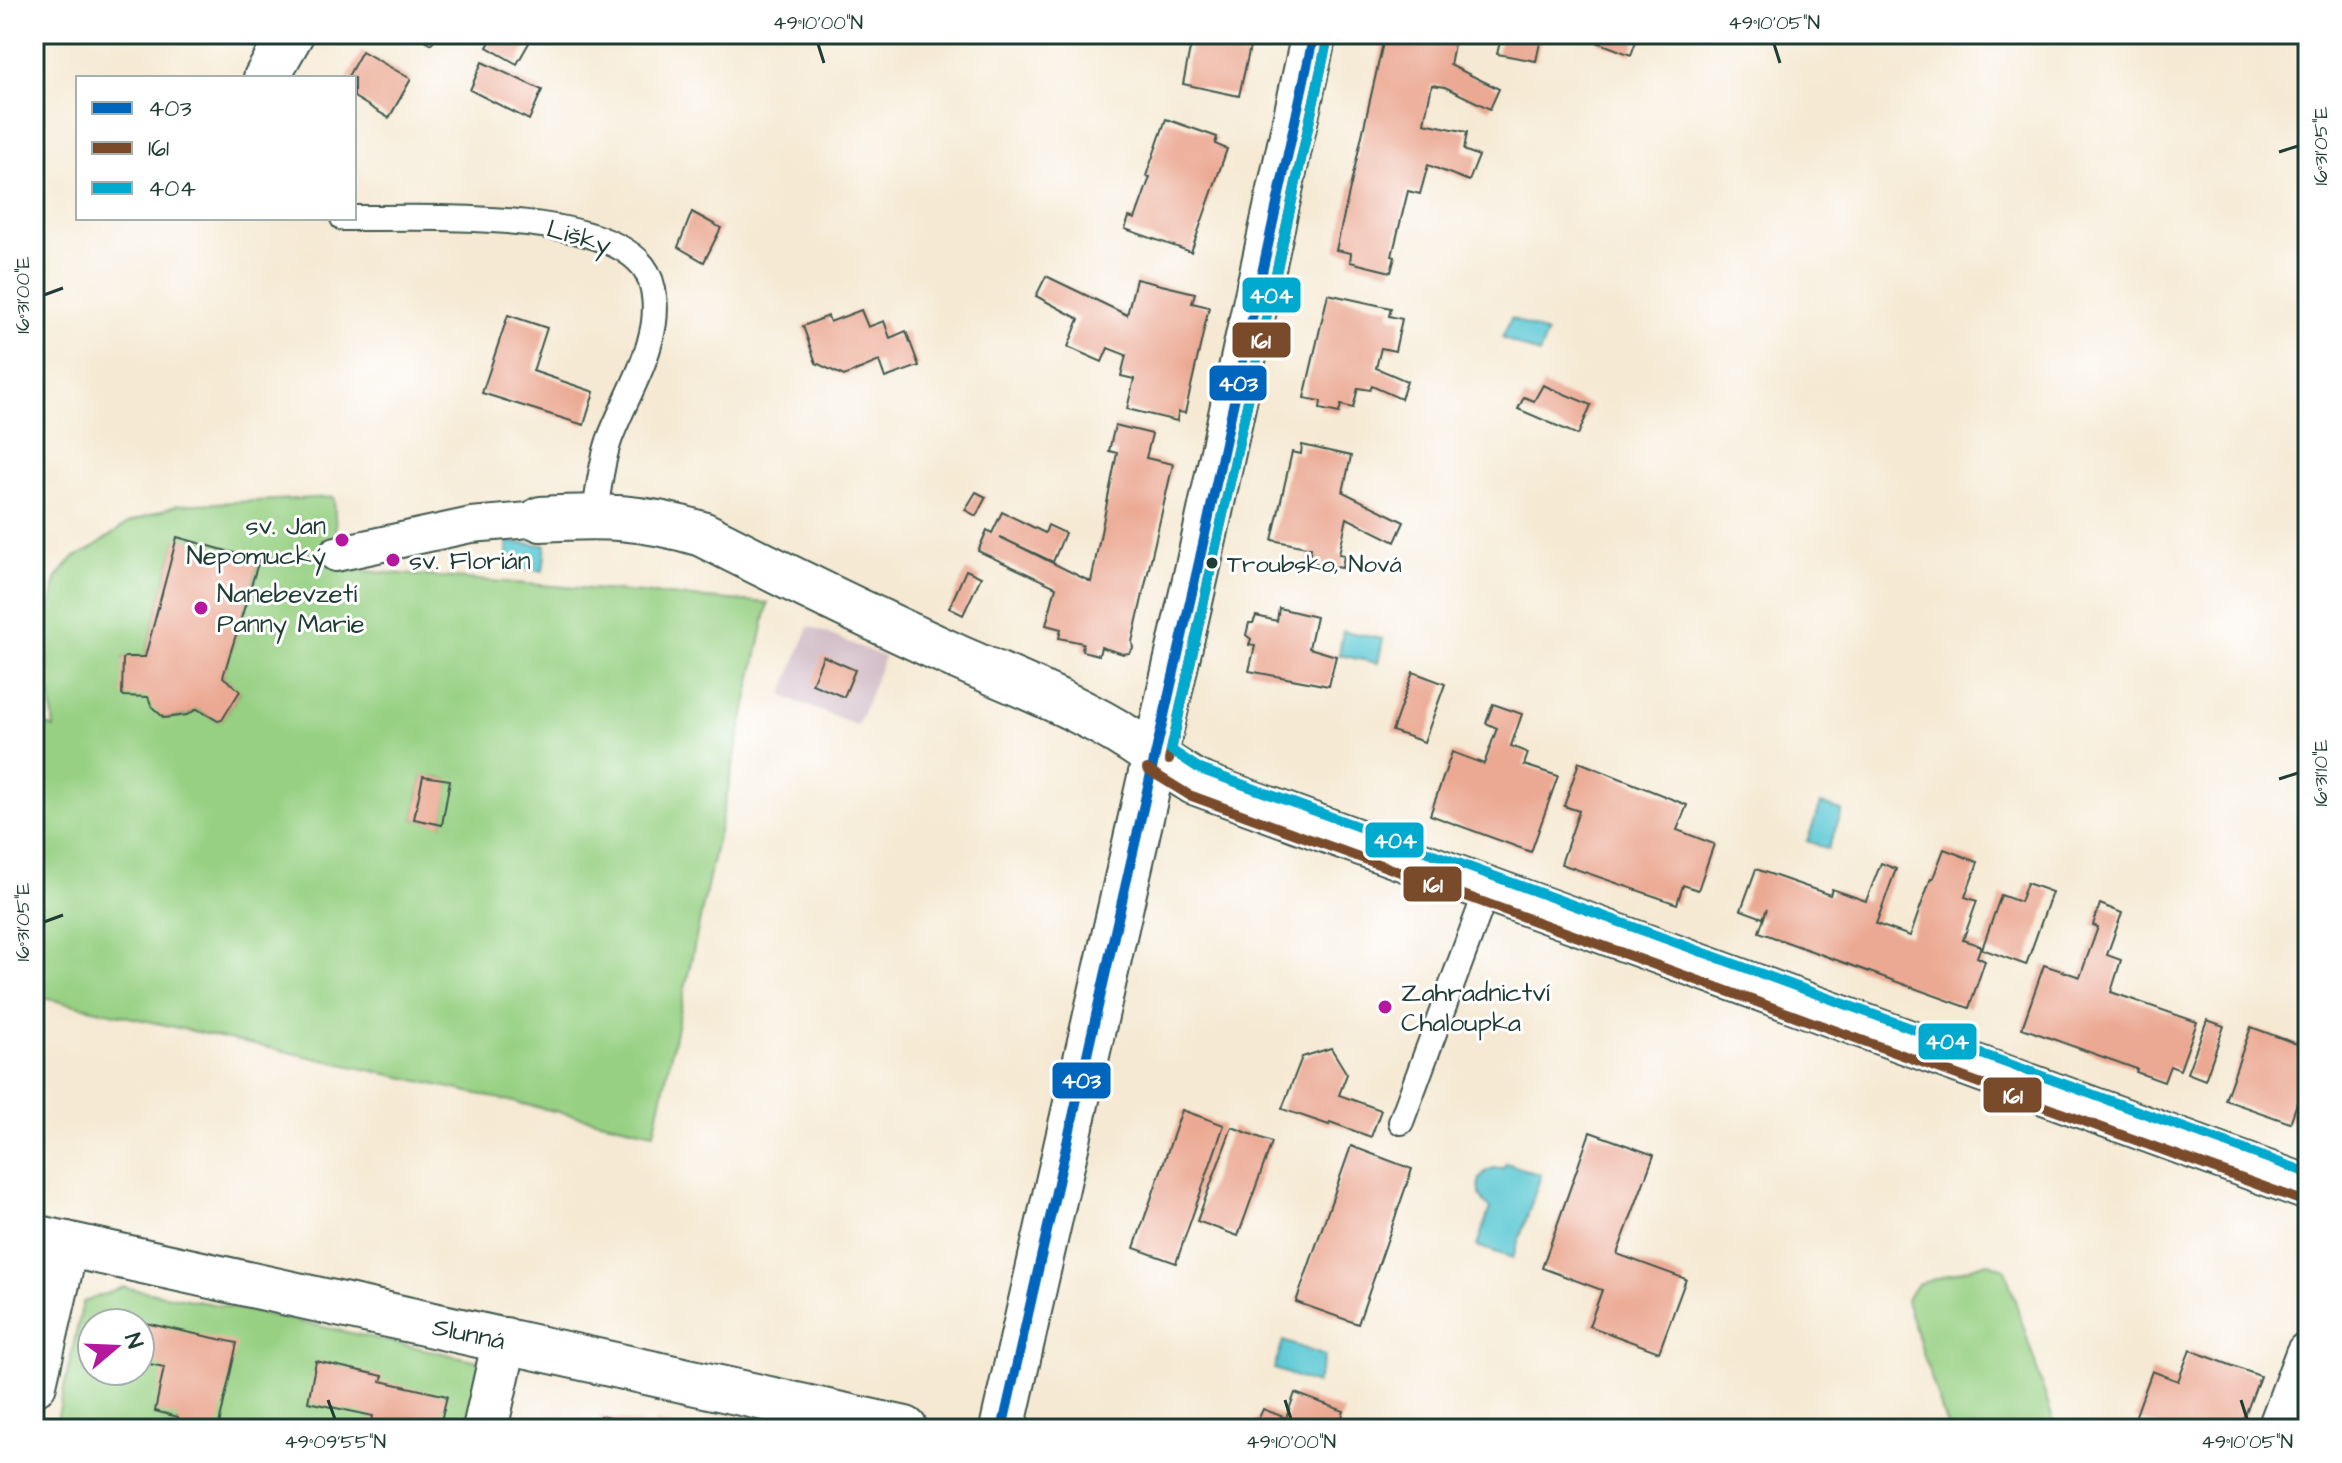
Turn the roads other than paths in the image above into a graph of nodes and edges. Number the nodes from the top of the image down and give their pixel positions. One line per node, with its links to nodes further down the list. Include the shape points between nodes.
1 (291, 34): 3 (street)
2 (1314, 34): 8 (street)
3 (267, 76)
4 (356, 218): 5 (lane, Lišky, via 516,221 568,228 618,245 644,267 655,297 651,337 608,442)
5 (594, 516): 6 (street); 8 (street, via 668,523 702,534 1080,711)
6 (541, 519): 7 (street, via 471,525)
7 (336, 554)
8 (1155, 757): 9 (street, via 1194,782); 18 (street)
9 (1487, 890): 10 (lane); 11 (street)
10 (1401, 1122)
11 (2308, 1188)
12 (50, 1241): 13 (street, Slunná); 15 (street)
13 (505, 1340): 16 (street); 17 (street, Slunná)
14 (2308, 1354): 19 (street)
15 (34, 1384)
16 (485, 1429)
17 (905, 1429)
18 (1002, 1429)
19 (2280, 1429)

